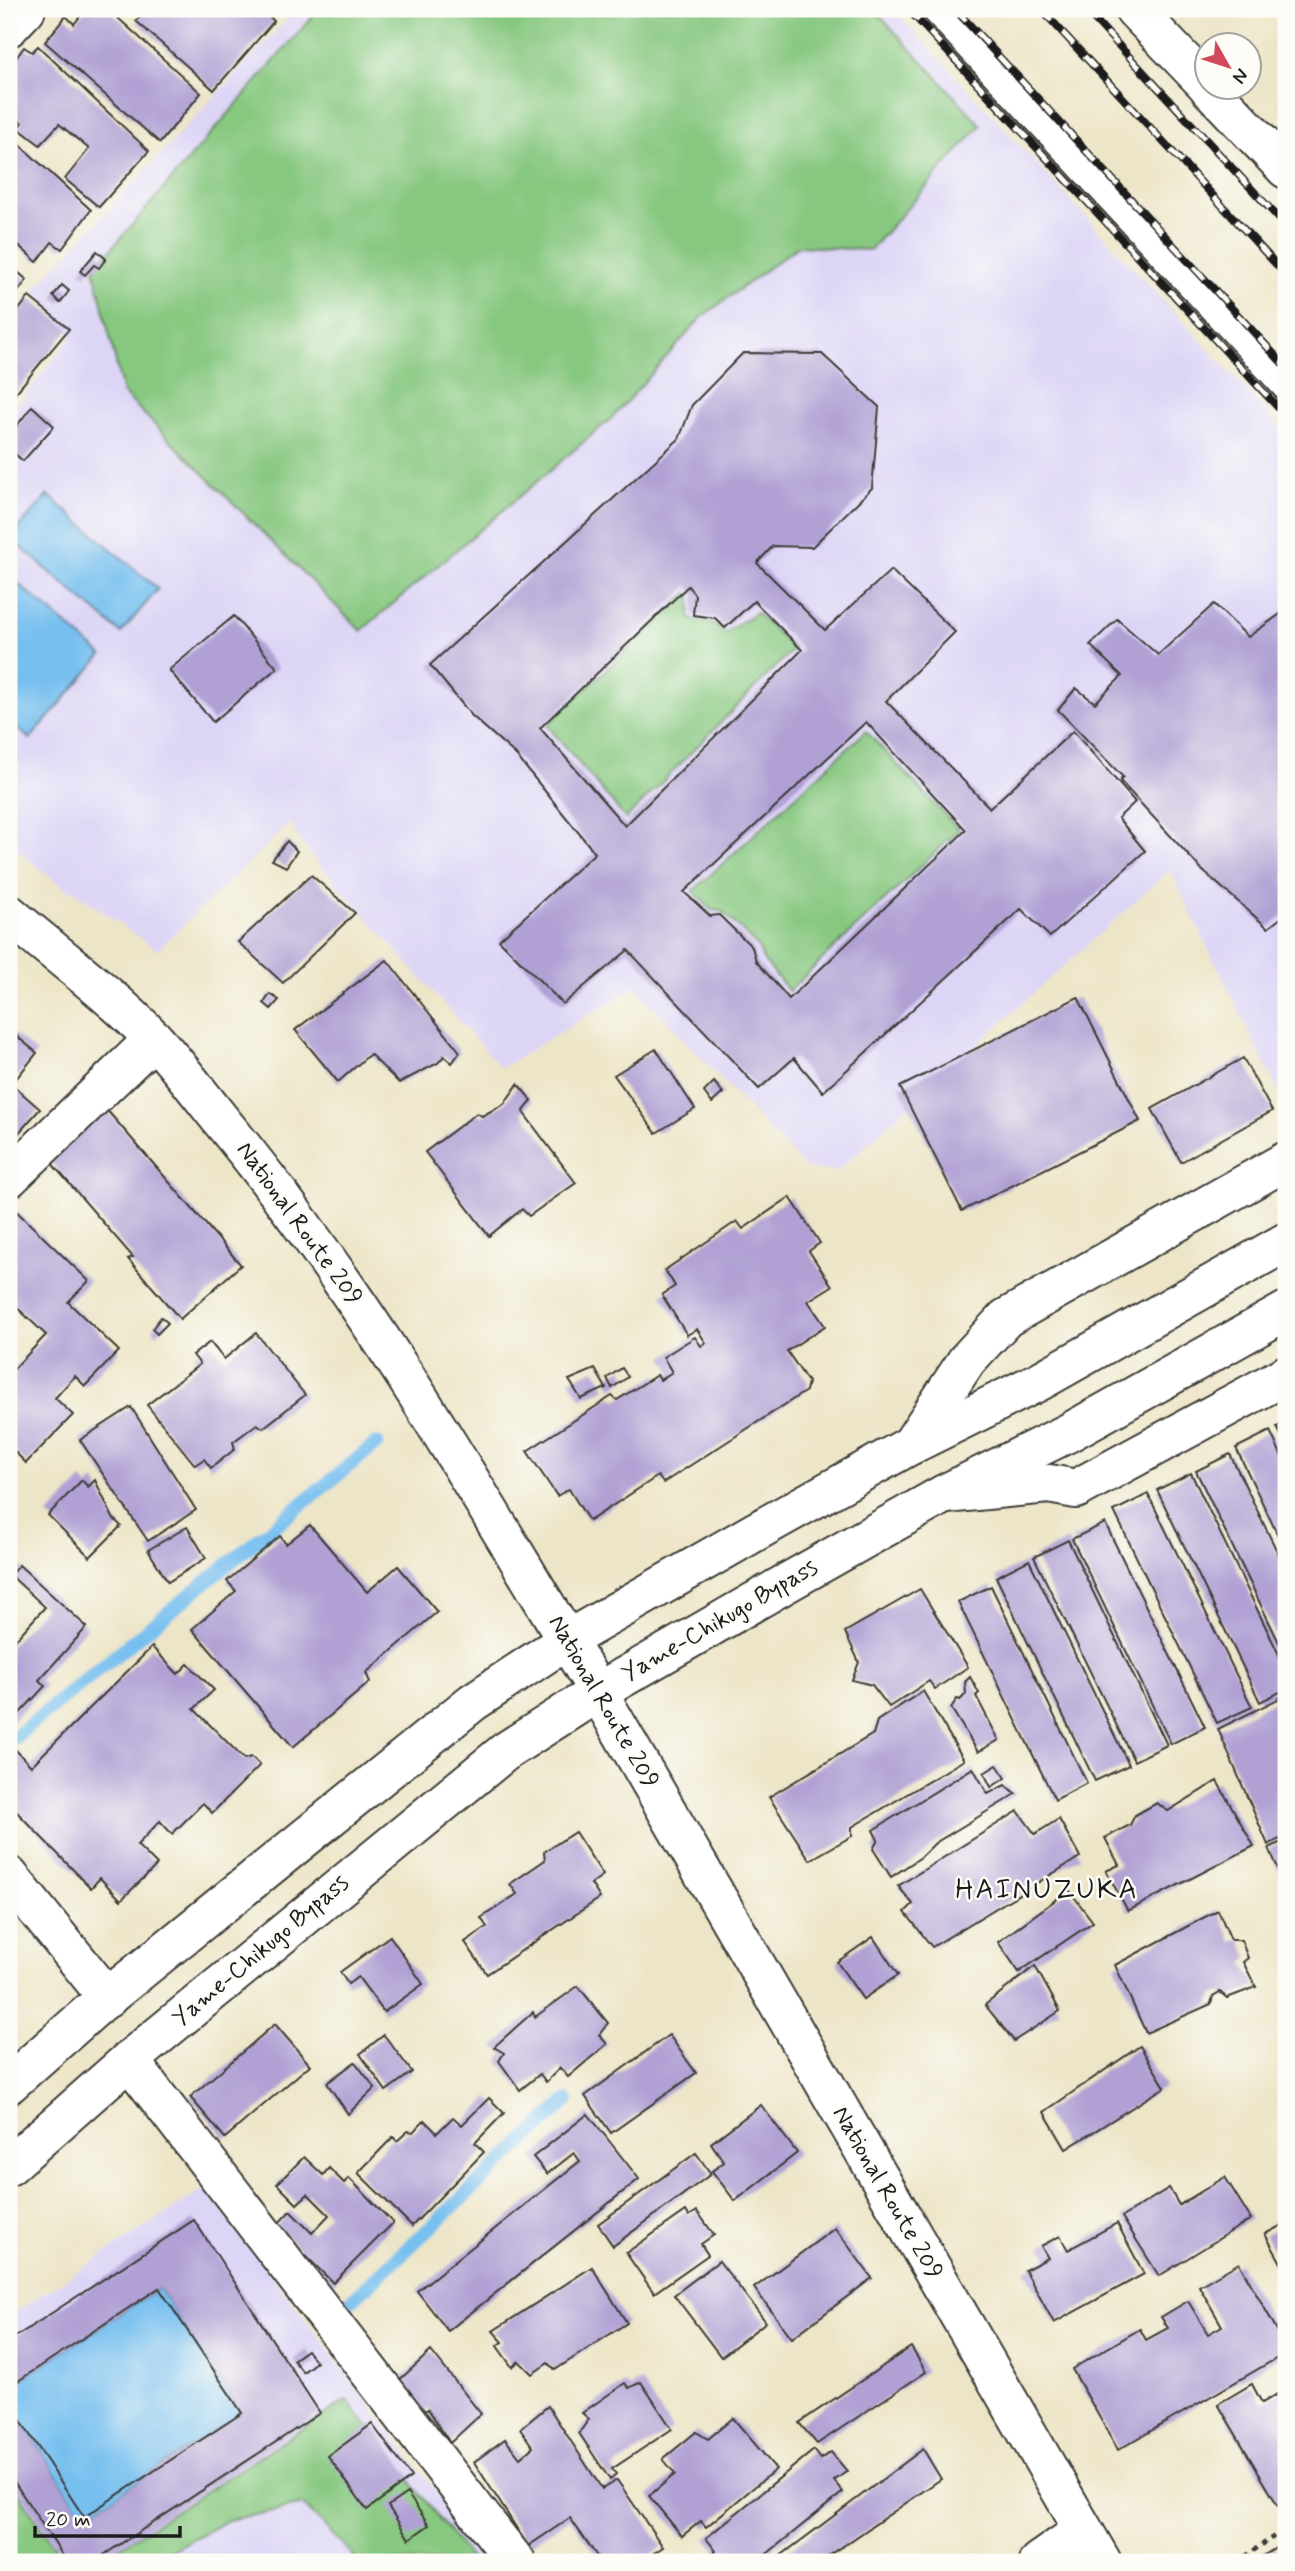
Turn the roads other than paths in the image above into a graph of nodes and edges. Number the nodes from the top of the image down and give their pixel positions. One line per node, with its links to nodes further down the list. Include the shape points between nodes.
1 (26, 9): 4 (main road)
2 (933, 9): 8 (lane)
3 (1134, 9): 5 (main road)
4 (9, 27)
5 (1194, 72)
6 (1226, 102): 7 (main road)
7 (1278, 146)
8 (1286, 389)
9 (9, 914): 10 (main road, National Route 209, via 106,991)
10 (154, 1039): 12 (main road); 18 (main road, National Route 209, via 271,1181 367,1318)
11 (1286, 1161): 16 (main road, via 1006,1318 967,1360)
12 (9, 1178)
13 (1286, 1241): 16 (main road, via 1040,1381)
14 (1286, 1311): 17 (main road, Yame-Chikugo Bypass, via 1068,1433)
15 (1286, 1375): 17 (main road, via 1076,1489 1049,1483)
16 (911, 1446): 18 (main road)
17 (944, 1494): 19 (main road, Yame-Chikugo Bypass)
18 (567, 1640): 19 (main road, National Route 209); 21 (main road, via 473,1702)
19 (598, 1692): 22 (main road, Yame-Chikugo Bypass, via 506,1751); 25 (main road, National Route 209)
20 (9, 1876): 21 (main road)
21 (108, 1998): 23 (main road)
22 (129, 2060): 24 (main road, Yame-Chikugo Bypass); 26 (main road)
23 (9, 2084)
24 (9, 2166)
25 (1092, 2547): 27 (main road)
26 (516, 2562)
27 (1038, 2562)

